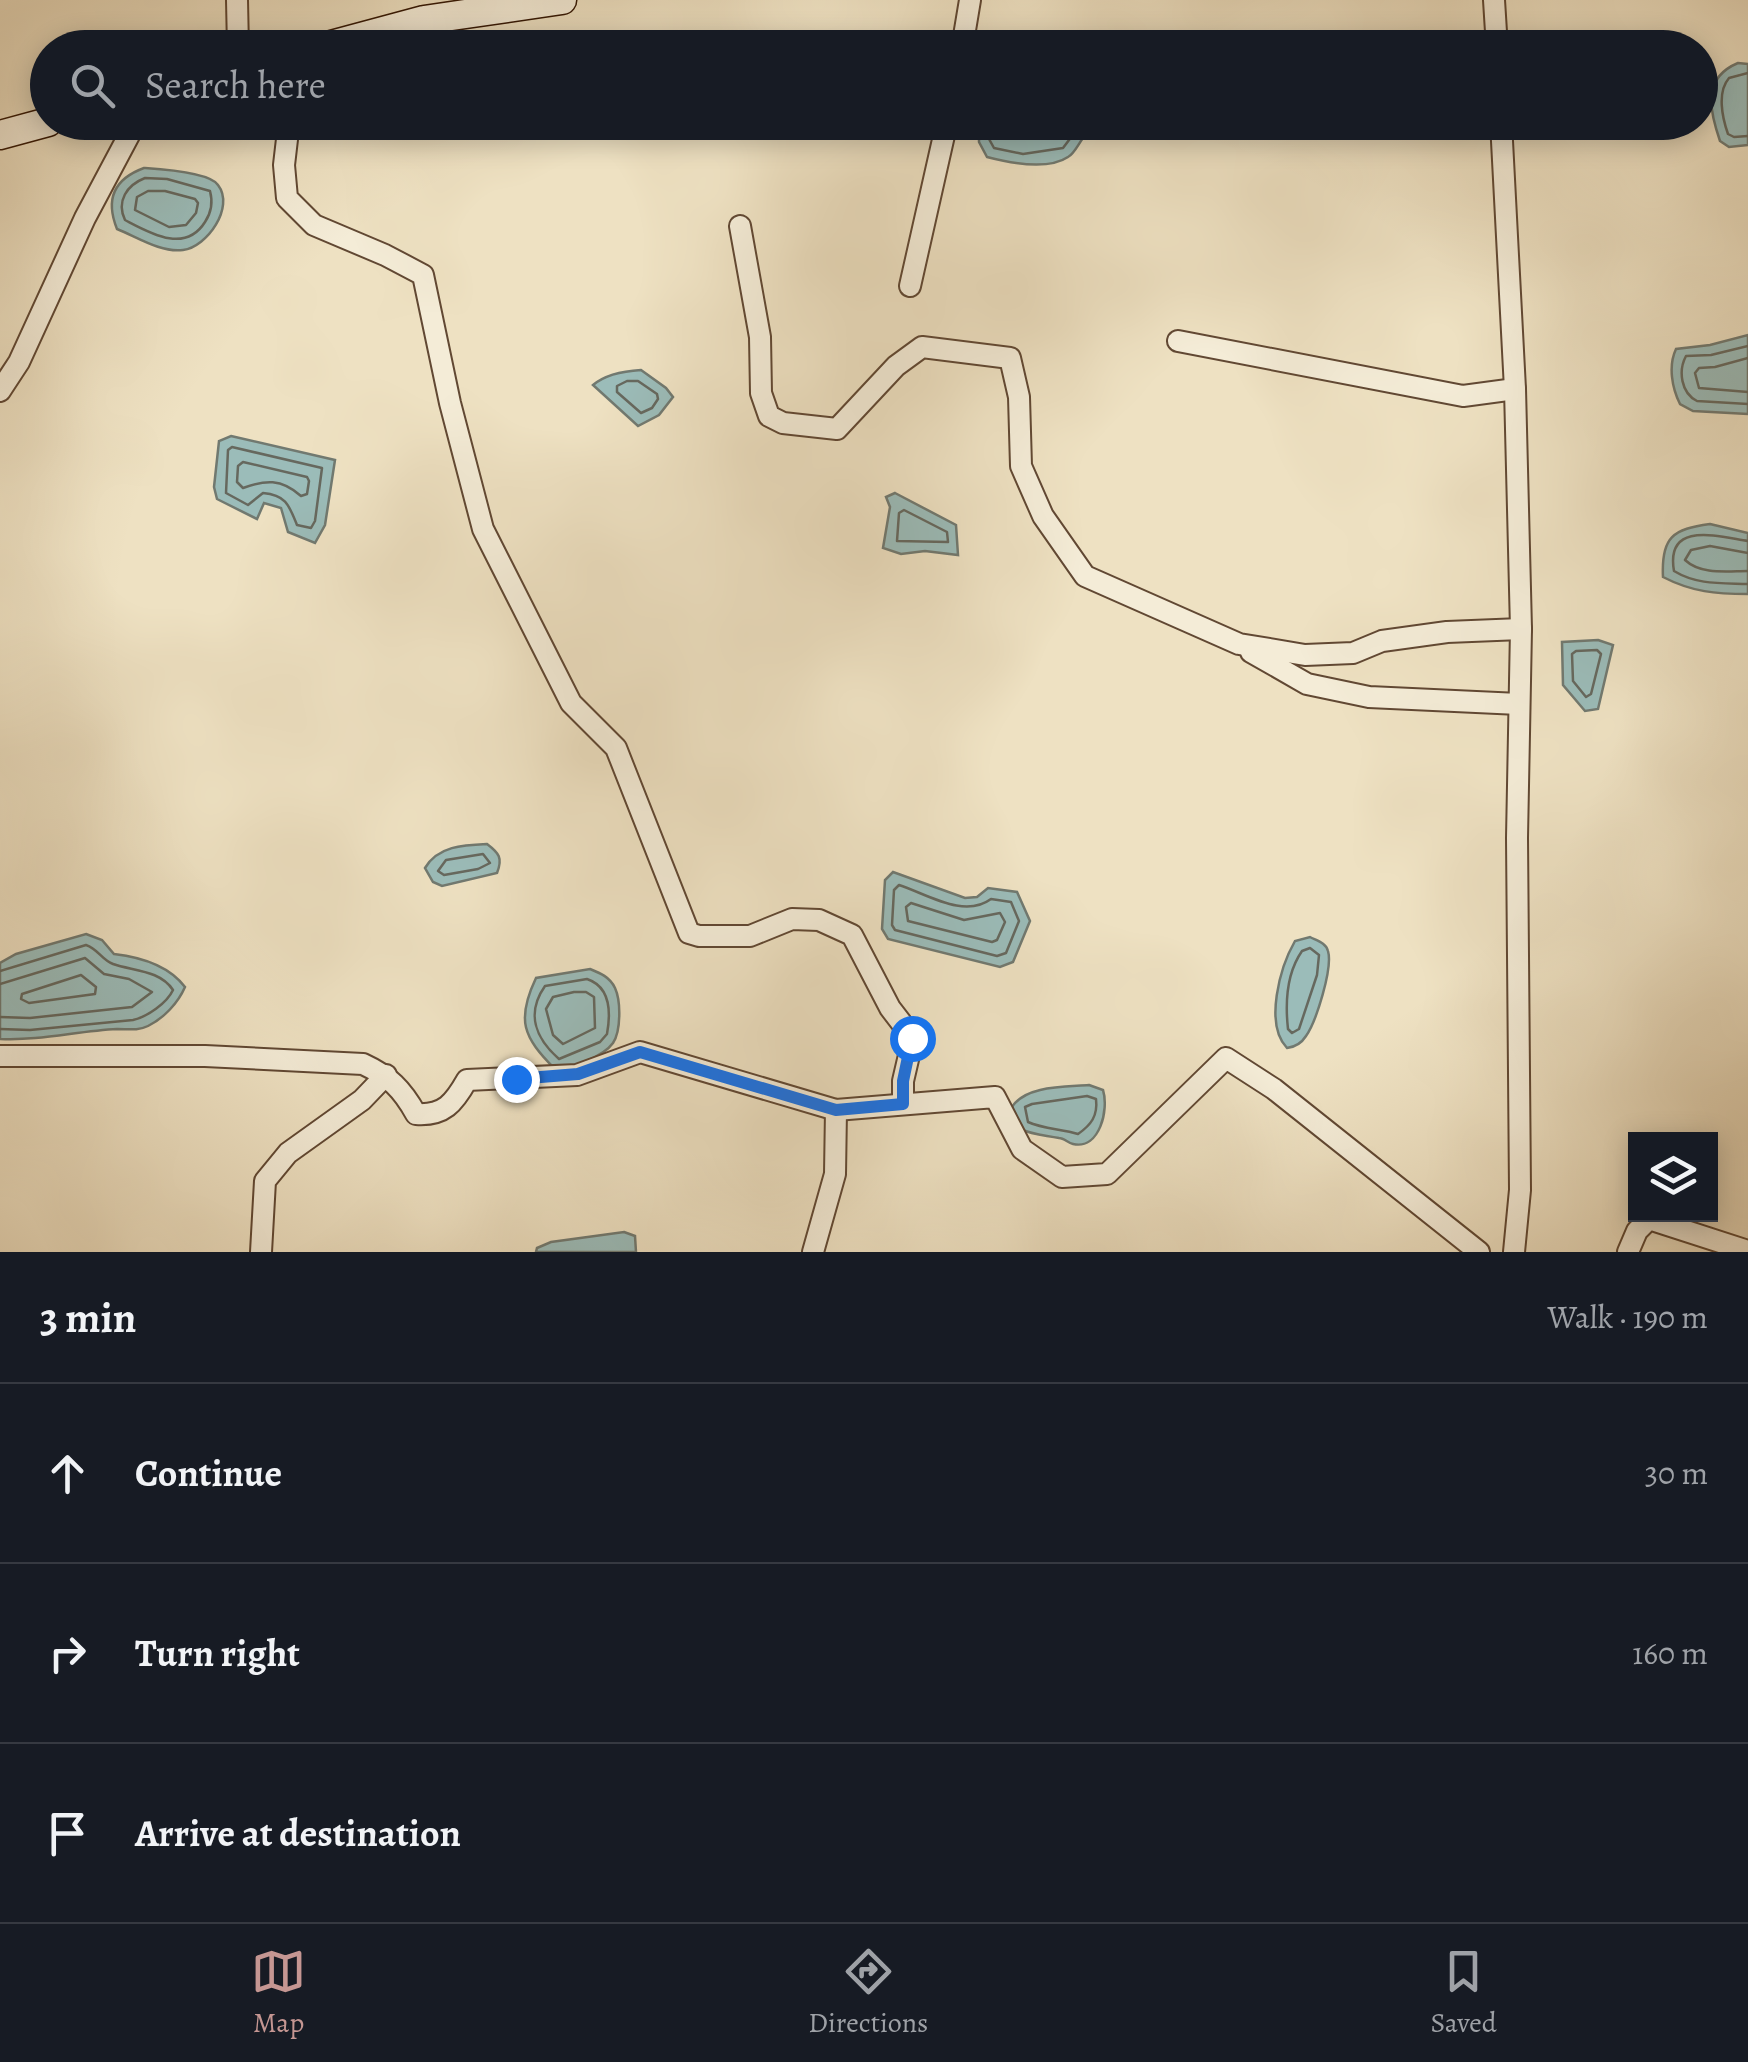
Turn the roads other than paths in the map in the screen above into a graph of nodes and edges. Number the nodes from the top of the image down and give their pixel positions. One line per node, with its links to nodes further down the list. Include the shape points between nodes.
1 (237, 0): 6 (street)
2 (562, 0): 5 (main road)
3 (970, 0): 8 (street)
4 (1494, 0): 9 (street)
5 (531, 2): 7 (main road)
6 (238, 30)
7 (387, 30)
8 (965, 30)
9 (1496, 30)
10 (30, 127): 11 (main road)
11 (0, 135)
12 (126, 140): 20 (street)
13 (287, 140): 26 (street, via 287,198 314,225 423,275 483,529 571,703 616,748 689,934 750,936 792,919 819,920 852,935 912,1038)
14 (944, 140): 17 (street)
15 (1502, 140): 19 (street)
16 (740, 226): 22 (street, via 768,416 838,429 922,347 1010,358 1019,397 1021,466 1043,516 1085,576)
17 (910, 286)
18 (1178, 341): 19 (street, via 1464,396)
19 (1515, 390): 21 (street)
20 (0, 391)
21 (1521, 628): 22 (street, via 1448,632 1353,653 1305,655); 23 (street)
22 (1239, 644): 23 (street, via 1307,684 1369,697)
23 (1519, 704): 32 (street, via 1520,1190)
24 (0, 1056): 25 (street, via 205,1056 363,1064)
25 (386, 1075): 27 (street, via 416,1114 433,1115 453,1104 467,1080 578,1074 640,1052); 29 (street, via 288,1153 265,1181)
26 (903, 1104): 27 (street); 31 (street, via 996,1097 1022,1149 1036,1159 1062,1177 1106,1174 1226,1058 1274,1088)
27 (836, 1110): 30 (street, via 835,1174)
28 (1748, 1251): 33 (street, via 1649,1219)
29 (261, 1252)
30 (813, 1252)
31 (1479, 1252)
32 (1514, 1252)
33 (1628, 1252)

